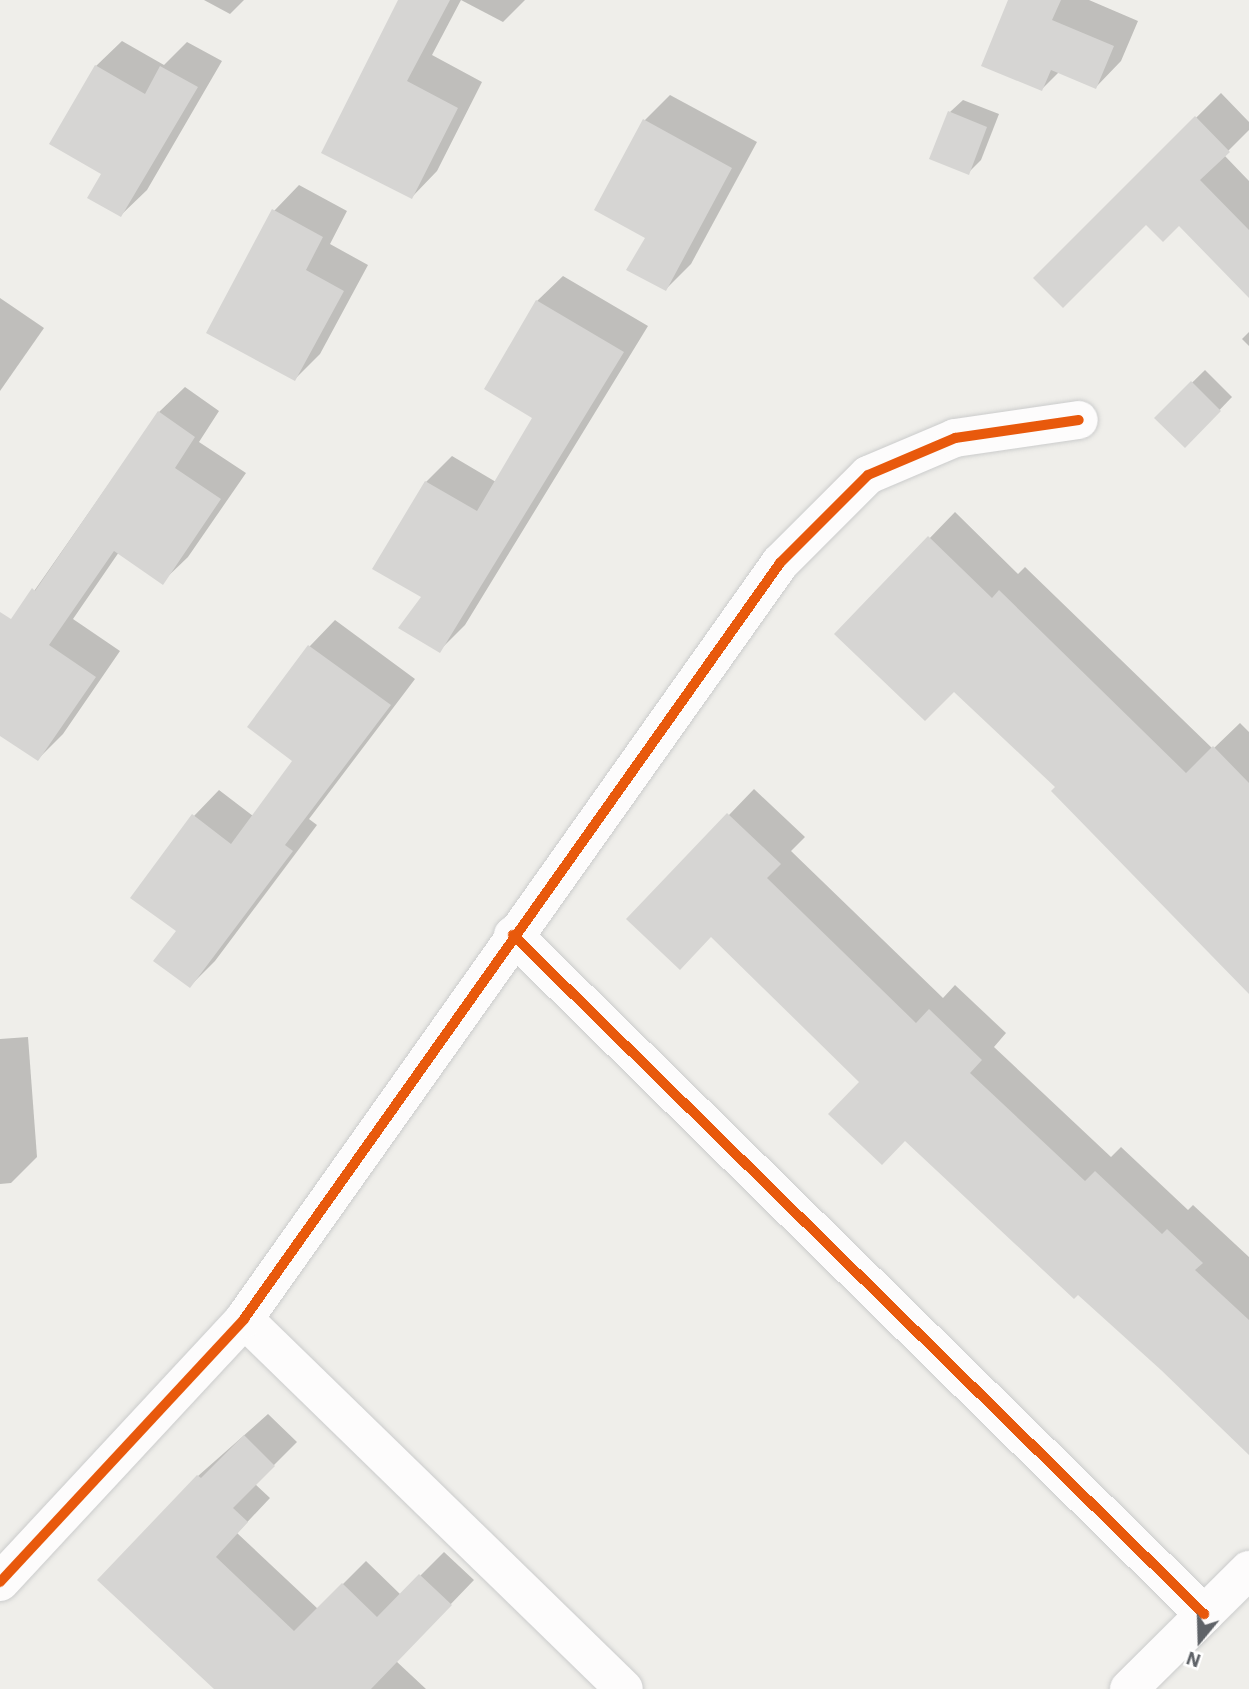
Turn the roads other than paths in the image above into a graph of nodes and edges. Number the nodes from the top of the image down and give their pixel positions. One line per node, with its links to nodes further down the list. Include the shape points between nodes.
1 (1079, 420): 2 (street, via 955,438 868,475 780,563)
2 (513, 935): 3 (street); 6 (street)
3 (244, 1320): 5 (street); 7 (street)
4 (1249, 1570): 6 (street)
5 (0, 1582)
6 (1204, 1614): 8 (street)
7 (624, 1689)
8 (1129, 1689)

